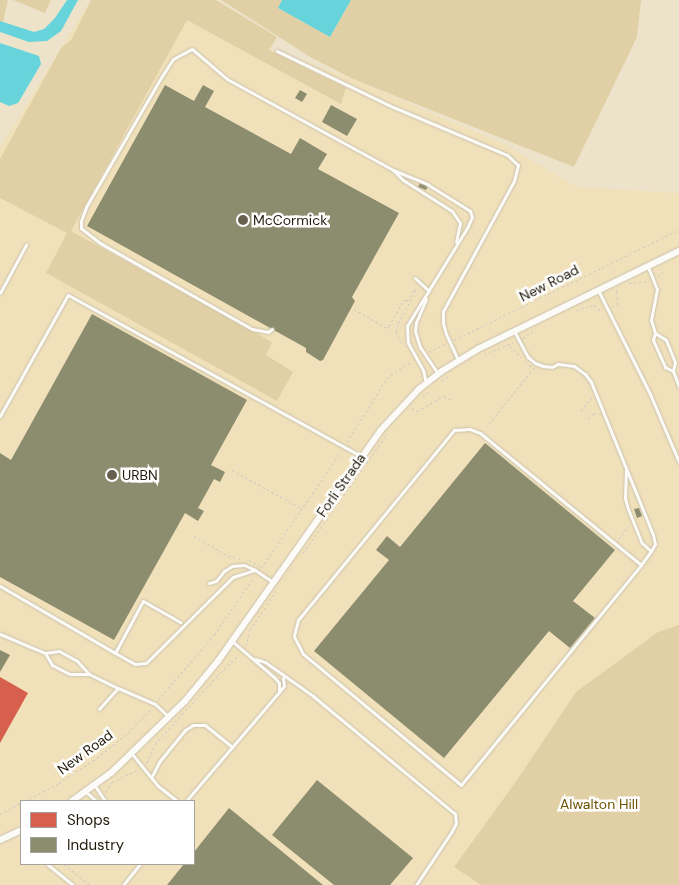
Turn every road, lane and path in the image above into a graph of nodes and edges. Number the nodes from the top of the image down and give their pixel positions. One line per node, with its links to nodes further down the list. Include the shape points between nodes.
1 (276, 51): 26 (lane, via 392,107 507,155 518,165 514,181 443,311)
2 (393, 170): 5 (lane, via 403,180 452,211 460,223); 5 (lane, via 427,184 470,211 472,217); 22 (lane, via 227,79 192,48 173,59 86,207 80,221 81,228 100,243 252,329 268,332)
3 (679, 230): 26 (path, New Road)
4 (26, 245): 15 (lane)
5 (454, 247): 16 (lane)
6 (679, 251): 7 (street, Forli Strada)
7 (648, 265): 14 (street, Forli Strada); 24 (lane, via 657,289 651,320)
8 (664, 266): 9 (path)
9 (661, 275)
10 (415, 278): 16 (lane)
11 (650, 280): 12 (path)
12 (625, 284)
13 (620, 288): 17 (path, via 616,292)
14 (598, 289): 23 (street, Forli Strada); 52 (lane, via 650,394)
15 (0, 292)
16 (429, 292): 36 (lane, via 415,331 420,347); 38 (lane, via 412,316 406,335 423,370)
17 (616, 304)
18 (354, 309): 27 (path, via 386,328 404,300 407,301 416,290 396,332)
19 (604, 310): 20 (path, via 594,305)
20 (571, 311)
21 (538, 328): 25 (path)
22 (272, 329)
23 (514, 331): 30 (street, Forli Strada); 53 (lane, via 528,358 535,363 552,367 567,364 585,374)
24 (655, 333): 34 (lane, via 654,340 665,367); 34 (lane, via 666,340 675,362)
25 (530, 335)
26 (449, 342): 28 (path, New Road); 30 (lane)
27 (403, 346)
28 (428, 352)
29 (481, 356): 32 (path, via 509,345)
30 (458, 361): 36 (street, Forli Strada)
31 (412, 362): 49 (path, via 387,378)
32 (533, 369): 33 (path); 47 (path)
33 (539, 371)
34 (673, 371): 40 (lane)
35 (453, 372): 37 (path)
36 (438, 374): 38 (street, Forli Strada)
37 (440, 382)
38 (426, 384): 51 (street, Forli Strada, via 394,415)
39 (433, 387): 41 (path)
40 (679, 387)
41 (422, 397)
42 (453, 401): 44 (path, via 444,396 417,411 412,407)
43 (581, 411): 46 (path, via 592,396 599,414 594,413)
44 (407, 412)
45 (0, 416): 51 (lane, via 68,295)
46 (588, 418)
47 (489, 424)
48 (388, 433): 60 (path)
49 (348, 441)
50 (342, 451): 55 (path)
51 (361, 456): 64 (street, Forli Strada)
52 (679, 462)
53 (626, 469): 59 (lane, via 653,535 655,544); 59 (lane, via 628,509 642,543)
54 (232, 470): 55 (path)
55 (301, 508): 57 (path, via 262,566 233,558)
56 (632, 522): 58 (path)
57 (194, 536)
58 (615, 543): 61 (lane); 61 (lane, via 480,433 470,429 454,430 298,620 294,636 303,654 461,785)
59 (651, 551): 61 (lane)
60 (300, 558)
61 (641, 565)
62 (255, 570): 64 (lane); 65 (lane, via 244,565 232,566 216,581); 72 (lane, via 228,581 146,663 135,664)
63 (252, 580): 80 (path, via 214,636)
64 (273, 582): 70 (street, Forli Strada)
65 (209, 583)
66 (0, 586): 72 (lane)
67 (278, 589): 71 (path, via 250,630)
68 (180, 622): 72 (lane, via 143,601)
69 (0, 634): 73 (lane)
70 (232, 641): 75 (lane); 83 (street, Forli Strada)
71 (247, 645)
72 (115, 652)
73 (45, 653): 76 (lane, via 59,651 77,661); 76 (lane, via 52,665 70,674)
74 (241, 654): 86 (path, via 216,676 155,744)
75 (255, 659): 77 (lane, via 265,662); 79 (lane, via 279,683)
76 (89, 674): 78 (lane)
77 (283, 676): 79 (lane, via 284,686); 108 (lane, via 313,696 455,814 452,831)
78 (118, 688): 81 (lane); 83 (lane, via 155,704)
79 (279, 692): 84 (lane)
80 (160, 698)
81 (99, 708)
82 (150, 710): 92 (path, New Road, via 97,758)
83 (170, 718): 85 (street, Forli Strada)
84 (232, 746): 88 (lane, via 205,725 193,725 185,730 159,762); 97 (lane)
85 (132, 754): 88 (lane); 89 (street, Forli Strada)
86 (149, 760)
87 (138, 771): 90 (path, via 112,782)
88 (152, 776): 96 (lane, via 158,786)
89 (94, 785): 91 (street, Forli Strada); 95 (lane)
90 (107, 790)
91 (86, 791): 93 (street, Forli Strada); 94 (lane)
92 (27, 800)
93 (73, 800)
94 (95, 800)
95 (104, 800)
96 (176, 800)
97 (187, 800)
98 (20, 804): 99 (path)
99 (0, 814)
100 (20, 830): 101 (street)
101 (0, 840)
102 (48, 865): 105 (lane)
103 (65, 865): 106 (path)
104 (139, 865): 107 (lane)
105 (73, 885)
106 (90, 885)
107 (123, 885)
108 (416, 885)

